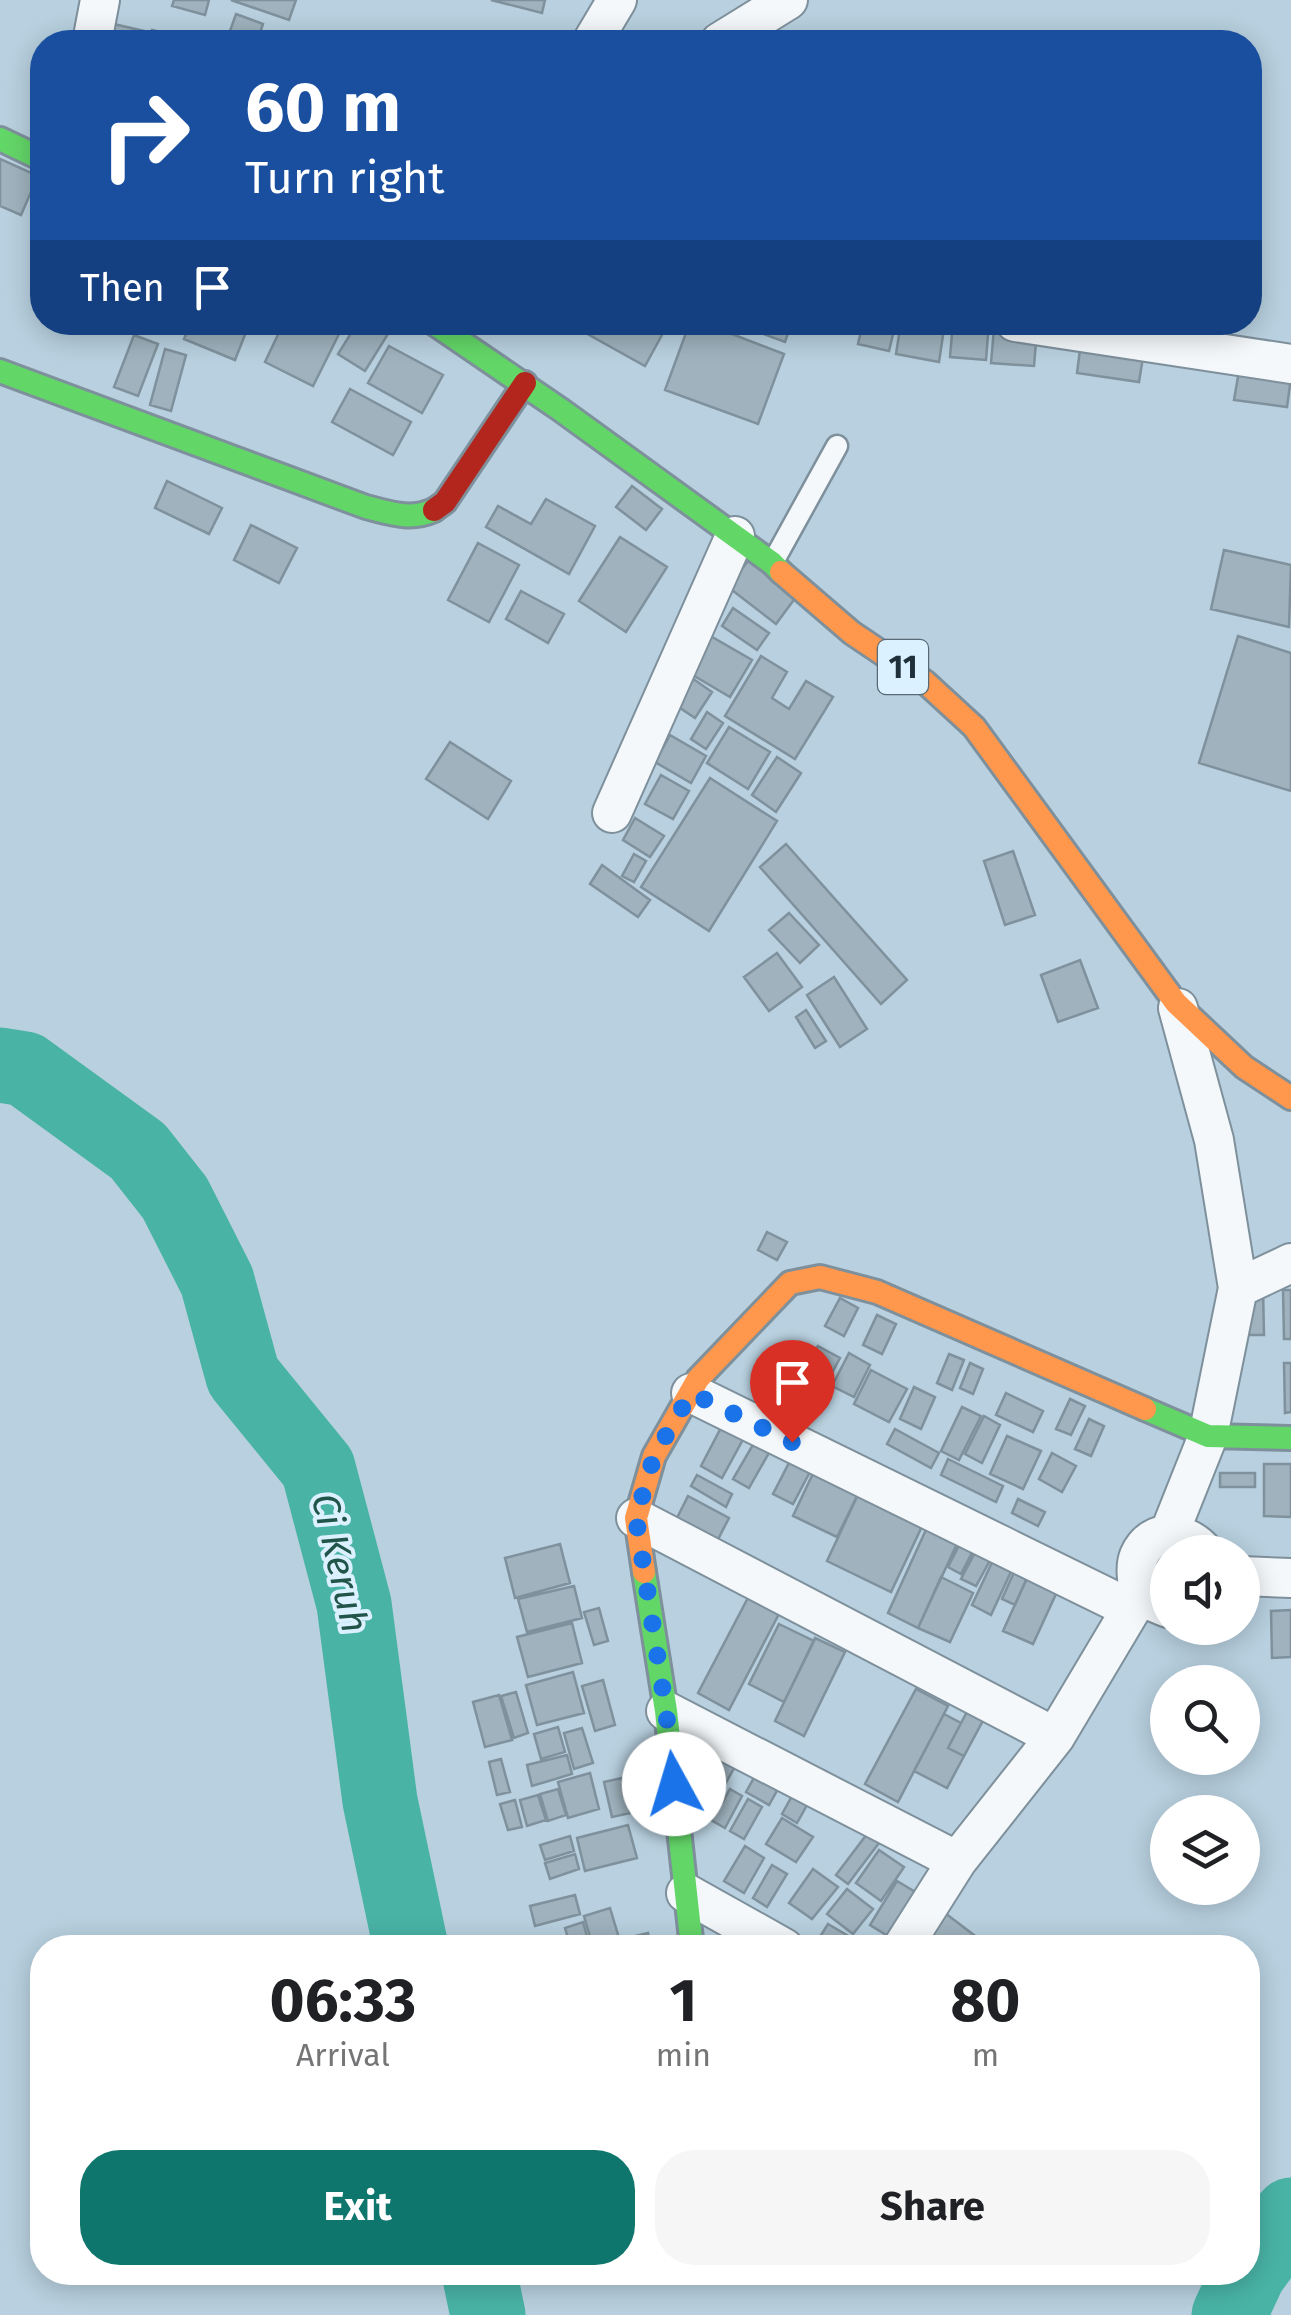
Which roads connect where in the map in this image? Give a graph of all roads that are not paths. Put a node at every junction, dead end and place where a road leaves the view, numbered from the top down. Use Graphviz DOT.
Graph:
graph roads {
  1 [pos="100,0"];
  2 [pos="617,0"];
  3 [pos="788,0"];
  4 [pos="94,30"];
  5 [pos="599,30"];
  6 [pos="739,30"];
  7 [pos="0,139"];
  8 [pos="30,153"];
  9 [pos="452,335"];
  10 [pos="1100,335"];
  11 [pos="1291,364"];
  12 [pos="0,371"];
  13 [pos="524,383"];
  14 [pos="838,446"];
  15 [pos="735,536"];
  16 [pos="772,563"];
  17 [pos="612,813"];
  18 [pos="1176,1004"];
  19 [pos="1291,1098"];
  20 [pos="1291,1263"];
  21 [pos="1238,1288"];
  22 [pos="691,1393"];
  23 [pos="1208,1436"];
  24 [pos="1291,1438"];
  25 [pos="636,1518"];
  26 [pos="1170,1534"];
  27 [pos="1182,1535"];
  28 [pos="1260,1577"];
  29 [pos="1291,1578"];
  30 [pos="1146,1604"];
  31 [pos="666,1711"];
  32 [pos="1054,1737"];
  33 [pos="956,1860"];
  34 [pos="686,1894"];
  35 [pos="691,1935"];
  36 [pos="760,1935"];
  37 [pos="910,1935"];
  1 -- 4 [label="street"];
  2 -- 5 [label="street"];
  3 -- 6 [label="street"];
  7 -- 8 [label="main road"];
  9 -- 13 [label="main road, 11"];
  10 -- 11 [label="street"];
  12 -- 13 [label="main road"];
  13 -- 15 [label="main road, 11"];
  14 -- 16 [label="lane"];
  15 -- 16 [label="main road, 11"];
  15 -- 17 [label="street"];
  16 -- 18 [label="main road, 11"];
  18 -- 19 [label="main road, 11"];
  18 -- 21 [label="street"];
  20 -- 21 [label="street"];
  21 -- 23 [label="street"];
  22 -- 23 [label="main road"];
  22 -- 25 [label="main road"];
  22 -- 30 [label="street"];
  23 -- 24 [label="main road"];
  23 -- 26 [label="street"];
  25 -- 31 [label="main road"];
  25 -- 32 [label="street"];
  26 -- 27 [label="street"];
  26 -- 30 [label="street"];
  28 -- 29 [label="street"];
  30 -- 32 [label="street"];
  31 -- 33 [label="street"];
  31 -- 34 [label="main road"];
  32 -- 33 [label="street"];
  33 -- 37 [label="street"];
  34 -- 35 [label="main road"];
  34 -- 36 [label="street"];
}
